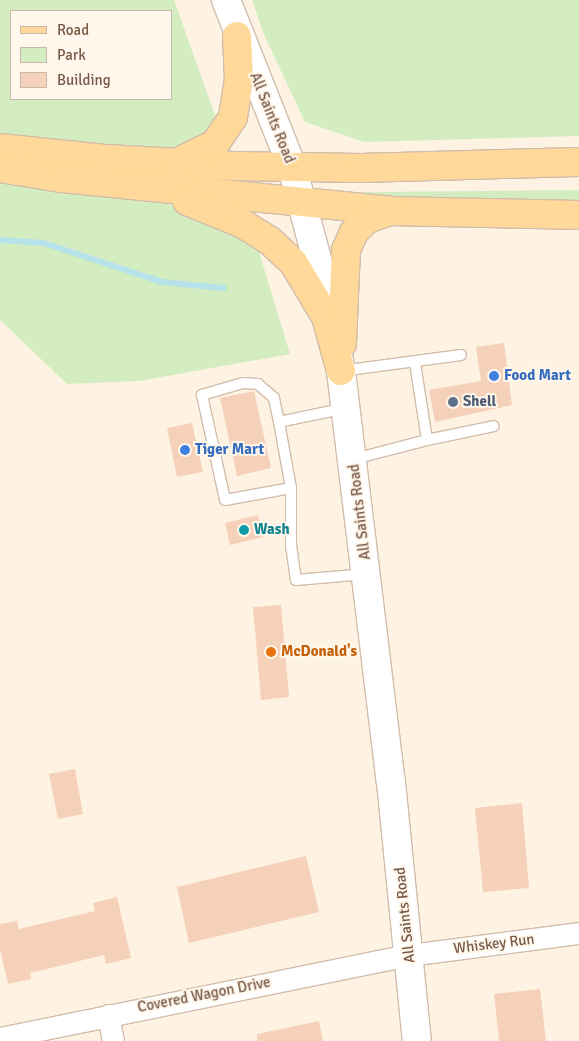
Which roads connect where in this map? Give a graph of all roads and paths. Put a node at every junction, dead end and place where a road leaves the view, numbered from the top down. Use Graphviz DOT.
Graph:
graph roads {
  1 [pos="226,0"];
  2 [pos="237,36"];
  3 [pos="0,148"];
  4 [pos="579,162"];
  5 [pos="175,164"];
  6 [pos="0,168"];
  7 [pos="292,168"];
  8 [pos="62,178"];
  9 [pos="302,203"];
  10 [pos="390,211"];
  11 [pos="579,215"];
  12 [pos="461,355"];
  13 [pos="415,363"];
  14 [pos="341,371"];
  15 [pos="347,408"];
  16 [pos="279,422"];
  17 [pos="494,426"];
  18 [pos="426,440"];
  19 [pos="354,459"];
  20 [pos="290,488"];
  21 [pos="367,574"];
  22 [pos="579,933"];
  23 [pos="409,955"];
  24 [pos="108,1015"];
  25 [pos="0,1038"];
  26 [pos="113,1041"];
  27 [pos="417,1041"];
  1 -- 2 [label="street, All Saints Road"];
  2 -- 5 [label="main road"];
  2 -- 7 [label="street, All Saints Road"];
  3 -- 5 [label="main road"];
  4 -- 7 [label="main road"];
  5 -- 7 [label="main road"];
  6 -- 8 [label="main road"];
  7 -- 9 [label="street, All Saints Road"];
  8 -- 9 [label="main road"];
  8 -- 14 [label="main road"];
  9 -- 10 [label="main road"];
  9 -- 14 [label="street, All Saints Road"];
  10 -- 11 [label="main road"];
  10 -- 14 [label="main road"];
  12 -- 13 [label="lane"];
  13 -- 14 [label="lane"];
  13 -- 18 [label="lane"];
  14 -- 15 [label="street, All Saints Road"];
  15 -- 16 [label="lane"];
  15 -- 19 [label="street, All Saints Road"];
  16 -- 20 [label="lane"];
  16 -- 20 [label="lane"];
  17 -- 18 [label="lane"];
  18 -- 19 [label="lane"];
  19 -- 21 [label="street, All Saints Road"];
  20 -- 21 [label="lane"];
  21 -- 23 [label="street, All Saints Road"];
  22 -- 23 [label="street, Whiskey Run"];
  23 -- 24 [label="street, Covered Wagon Drive"];
  23 -- 27 [label="street, All Saints Road"];
  24 -- 25 [label="street, Covered Wagon Drive"];
  24 -- 26 [label="street"];
}
